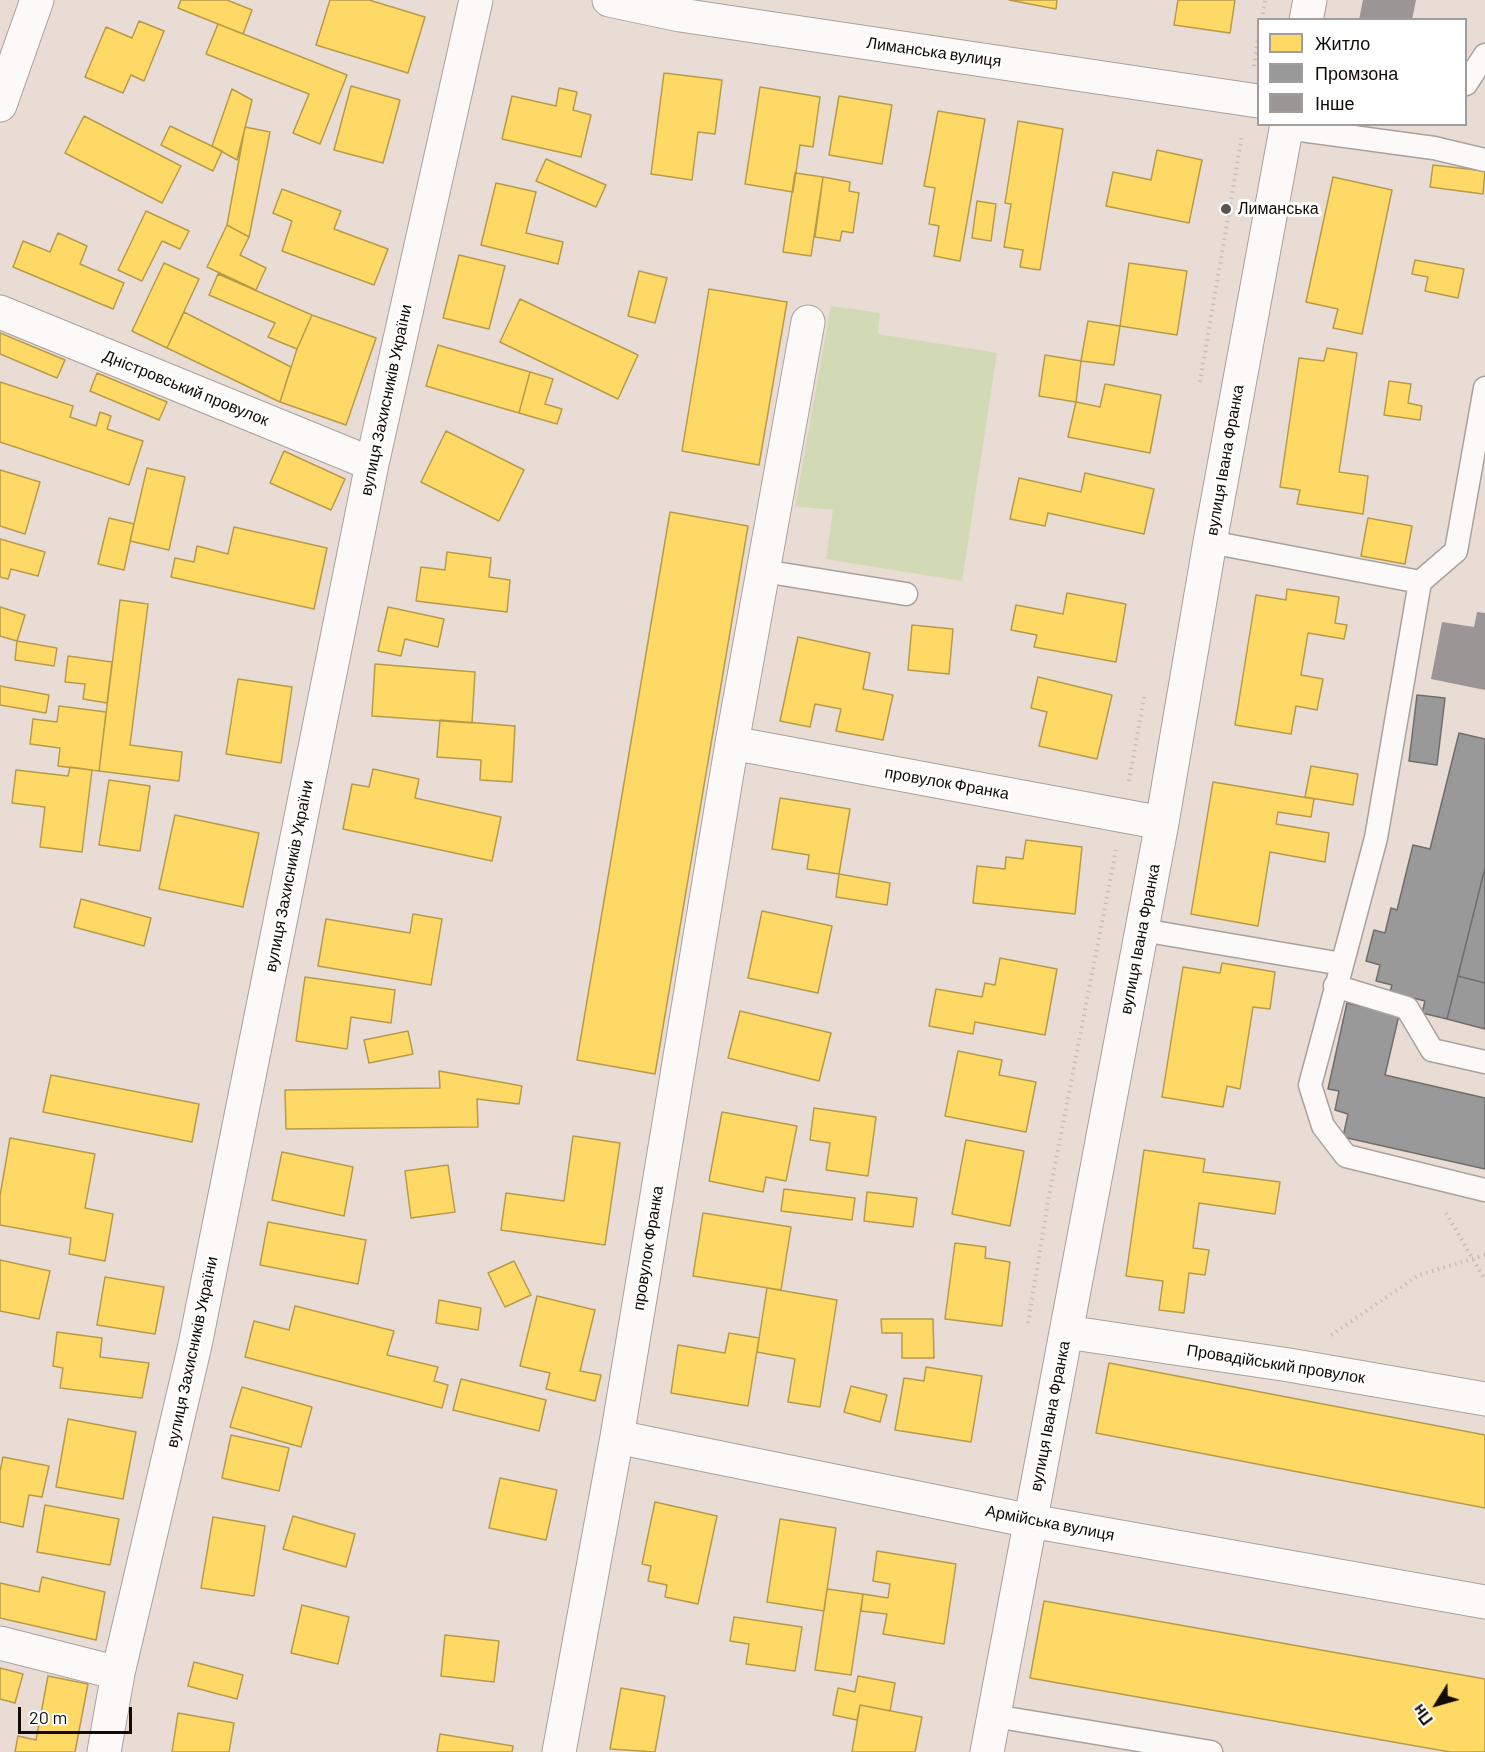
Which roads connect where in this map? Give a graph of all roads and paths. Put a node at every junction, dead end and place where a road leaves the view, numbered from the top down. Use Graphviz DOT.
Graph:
graph roads {
  1 [pos="38,0"];
  2 [pos="476,0"];
  3 [pos="609,0"];
  4 [pos="1265,0"];
  5 [pos="1310,0"];
  6 [pos="1262,18"];
  7 [pos="1306,18"];
  8 [pos="1257,51"];
  9 [pos="1485,55"];
  10 [pos="1467,82"];
  11 [pos="1253,100"];
  12 [pos="0,105"];
  13 [pos="1286,126"];
  14 [pos="1485,160"];
  15 [pos="0,312"];
  16 [pos="808,322"];
  17 [pos="1198,388"];
  18 [pos="1485,388"];
  19 [pos="372,464"];
  20 [pos="1210,542"];
  21 [pos="763,571"];
  22 [pos="1420,582"];
  23 [pos="906,594"];
  24 [pos="1145,688"];
  25 [pos="732,743"];
  26 [pos="1122,815"];
  27 [pos="1162,823"];
  28 [pos="1142,930"];
  29 [pos="1339,975"];
  30 [pos="1485,1062"];
  31 [pos="1422,1175"];
  32 [pos="1485,1190"];
  33 [pos="1485,1255"];
  34 [pos="1474,1258"];
  35 [pos="1485,1280"];
  36 [pos="1028,1325"];
  37 [pos="1066,1332"];
  38 [pos="1289,1365"];
  39 [pos="1485,1399"];
  40 [pos="617,1437"];
  41 [pos="1031,1521"];
  42 [pos="1485,1602"];
  43 [pos="0,1642"];
  44 [pos="118,1673"];
  45 [pos="994,1716"];
  46 [pos="104,1752"];
  47 [pos="559,1752"];
  48 [pos="987,1752"];
  49 [pos="1212,1752"];
  1 -- 12 [label="street"];
  2 -- 19 [label="street, вулиця Захисників України"];
  3 -- 11 [label="street, Лиманська вулиця"];
  4 -- 6 [label="path"];
  5 -- 7 [label="street"];
  8 -- 11 [label="path"];
  9 -- 10 [label="lane"];
  11 -- 17 [label="path"];
  13 -- 14 [label="lane"];
  13 -- 20 [label="street, вулиця Івана Франка"];
  15 -- 19 [label="street, Дністровський провулок"];
  16 -- 21 [label="street, провулок Франка"];
  18 -- 22 [label="lane"];
  19 -- 44 [label="street, вулиця Захисників України"];
  20 -- 22 [label="lane"];
  20 -- 27 [label="street, вулиця Івана Франка"];
  21 -- 23 [label="lane"];
  21 -- 25 [label="street, провулок Франка"];
  22 -- 29 [label="lane"];
  24 -- 26 [label="path"];
  25 -- 26 [label="street, провулок Франка"];
  25 -- 40 [label="street, провулок Франка"];
  26 -- 27 [label="street, провулок Франка"];
  26 -- 36 [label="path"];
  27 -- 28 [label="street, вулиця Івана Франка"];
  28 -- 29 [label="lane"];
  28 -- 37 [label="street, вулиця Івана Франка"];
  29 -- 30 [label="lane"];
  29 -- 31 [label="lane"];
  31 -- 32 [label="lane"];
  31 -- 34 [label="path"];
  33 -- 34 [label="path"];
  34 -- 35 [label="path"];
  34 -- 38 [label="path"];
  37 -- 38 [label="street, Провадійський провулок"];
  37 -- 41 [label="street, вулиця Івана Франка"];
  38 -- 39 [label="street, Провадійський провулок"];
  40 -- 41 [label="street, Армійська вулиця"];
  40 -- 47 [label="street, провулок Франка"];
  41 -- 42 [label="street, Армійська вулиця"];
  41 -- 45 [label="street, вулиця Івана Франка"];
  43 -- 44 [label="street"];
  44 -- 46 [label="street, вулиця Захисників України"];
  45 -- 48 [label="street, вулиця Івана Франка"];
  45 -- 49 [label="lane"];
}
